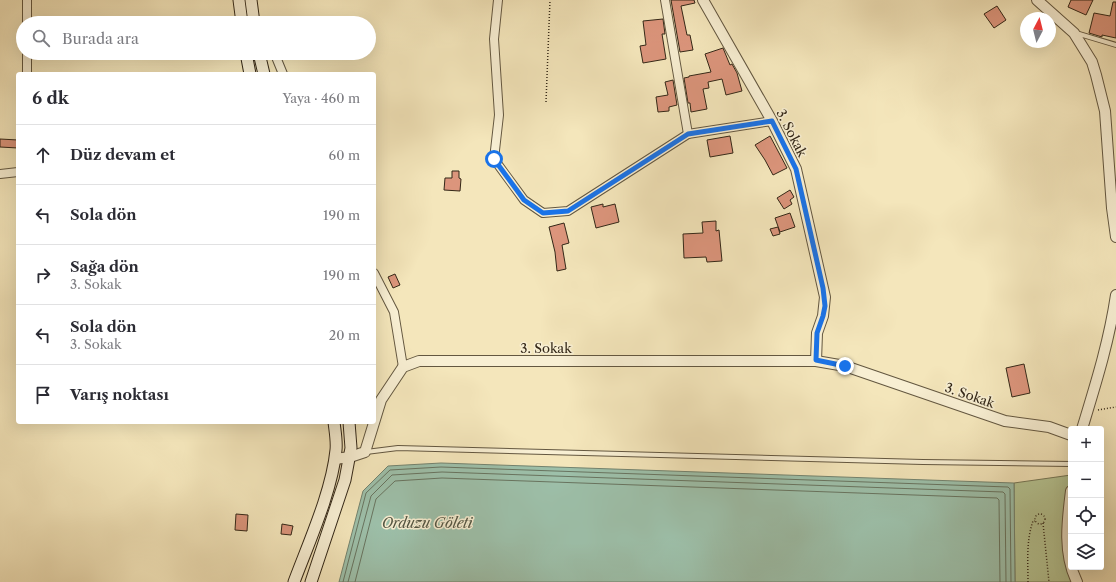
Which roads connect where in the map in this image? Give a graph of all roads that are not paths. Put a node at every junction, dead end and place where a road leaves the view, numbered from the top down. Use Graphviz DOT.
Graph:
graph roads {
  1 [pos="28,0"];
  2 [pos="239,0"];
  3 [pos="251,0"];
  4 [pos="498,0"];
  5 [pos="665,0"];
  6 [pos="703,0"];
  7 [pos="1037,0"];
  8 [pos="27,16"];
  9 [pos="241,16"];
  10 [pos="253,16"];
  11 [pos="1074,33"];
  12 [pos="1116,45"];
  13 [pos="27,60"];
  14 [pos="247,60"];
  15 [pos="261,60"];
  16 [pos="277,60"];
  17 [pos="27,72"];
  18 [pos="250,72"];
  19 [pos="264,72"];
  20 [pos="282,72"];
  21 [pos="772,121"];
  22 [pos="688,134"];
  23 [pos="16,172"];
  24 [pos="0,174"];
  25 [pos="1116,237"];
  26 [pos="376,277"];
  27 [pos="1116,295"];
  28 [pos="816,360"];
  29 [pos="403,367"];
  30 [pos="376,416"];
  31 [pos="334,424"];
  32 [pos="349,424"];
  33 [pos="374,424"];
  34 [pos="1083,426"];
  35 [pos="1068,434"];
  36 [pos="365,452"];
  37 [pos="350,457"];
  38 [pos="335,459"];
  39 [pos="1068,464"];
  40 [pos="1070,498"];
  41 [pos="294,582"];
  42 [pos="311,582"];
  43 [pos="1077,582"];
  1 -- 8 [label="street"];
  2 -- 9 [label="main road"];
  3 -- 10 [label="main road"];
  4 -- 22 [label="street"];
  5 -- 22 [label="street"];
  6 -- 21 [label="street, 3. Sokak"];
  7 -- 11 [label="street"];
  11 -- 12 [label="lane"];
  11 -- 25 [label="street"];
  13 -- 17 [label="street"];
  14 -- 18 [label="main road"];
  15 -- 19 [label="main road"];
  16 -- 20 [label="street"];
  21 -- 22 [label="street"];
  21 -- 28 [label="street, 3. Sokak"];
  23 -- 24 [label="street"];
  26 -- 29 [label="street"];
  27 -- 34 [label="street"];
  28 -- 29 [label="street, 3. Sokak"];
  28 -- 35 [label="street, 3. Sokak"];
  29 -- 30 [label="street"];
  31 -- 38 [label="main road"];
  32 -- 37 [label="main road"];
  33 -- 36 [label="street"];
  36 -- 37 [label="street"];
  36 -- 39 [label="lane"];
  37 -- 38 [label="street"];
  37 -- 42 [label="main road"];
  38 -- 41 [label="main road"];
  40 -- 43 [label="street"];
}
